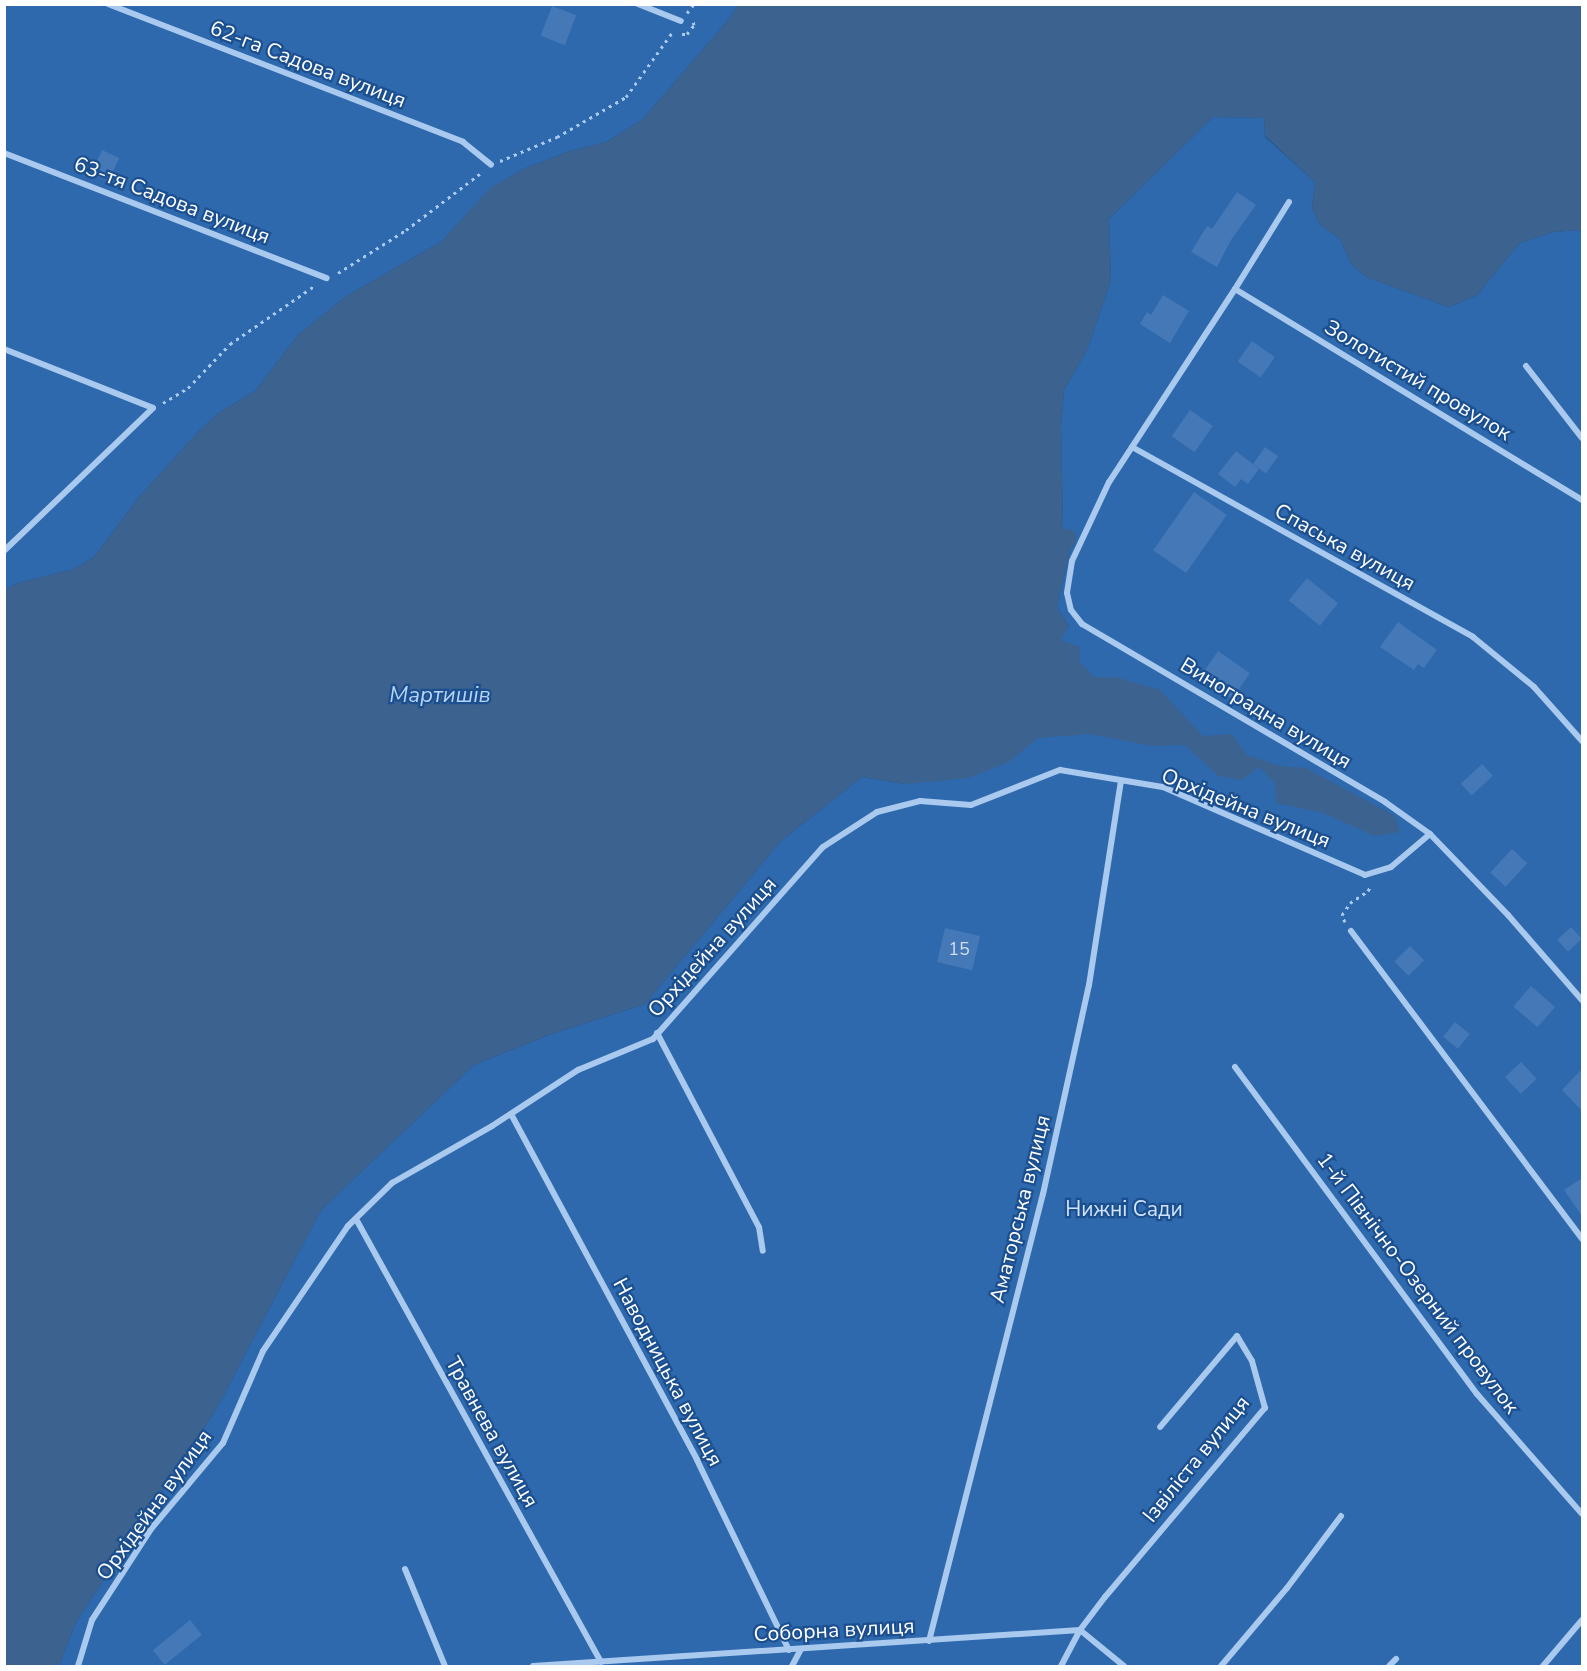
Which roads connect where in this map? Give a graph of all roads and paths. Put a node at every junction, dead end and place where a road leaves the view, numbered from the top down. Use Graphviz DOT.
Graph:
graph roads {
  1 [pos="108,4"];
  2 [pos="638,4"];
  3 [pos="694,4"];
  4 [pos="681,21"];
  5 [pos="4,153"];
  6 [pos="491,165"];
  7 [pos="1289,202"];
  8 [pos="327,278"];
  9 [pos="1235,289"];
  10 [pos="4,349"];
  11 [pos="1526,366"];
  12 [pos="153,408"];
  13 [pos="1582,438"];
  14 [pos="1132,447"];
  15 [pos="1582,500"];
  16 [pos="4,540"];
  17 [pos="15,544"];
  18 [pos="4,551"];
  19 [pos="1582,741"];
  20 [pos="1121,780"];
  21 [pos="1430,834"];
  22 [pos="1371,874"];
  23 [pos="1351,931"];
  24 [pos="1582,1000"];
  25 [pos="657,1033"];
  26 [pos="1235,1067"];
  27 [pos="511,1114"];
  28 [pos="356,1219"];
  29 [pos="1582,1239"];
  30 [pos="763,1251"];
  31 [pos="1160,1427"];
  32 [pos="1582,1514"];
  33 [pos="1341,1516"];
  34 [pos="405,1569"];
  35 [pos="1582,1620"];
  36 [pos="1080,1630"];
  37 [pos="929,1641"];
  38 [pos="801,1649"];
  39 [pos="789,1650"];
  40 [pos="1396,1659"];
  41 [pos="602,1662"];
  42 [pos="78,1666"];
  43 [pos="445,1666"];
  44 [pos="533,1666"];
  45 [pos="792,1666"];
  46 [pos="1062,1666"];
  47 [pos="1124,1666"];
  48 [pos="1221,1666"];
  49 [pos="1389,1666"];
  50 [pos="1543,1666"];
  1 -- 6 [label="street, 62-га Садова вулиця"];
  2 -- 4 [label="street"];
  3 -- 4 [label="path"];
  4 -- 6 [label="path"];
  5 -- 8 [label="street, 63-тя Садова вулиця"];
  6 -- 8 [label="path"];
  7 -- 9 [label="street"];
  8 -- 12 [label="path"];
  9 -- 14 [label="street"];
  9 -- 15 [label="street, Золотистий провулок"];
  10 -- 12 [label="street"];
  11 -- 13 [label="street"];
  12 -- 17 [label="street"];
  14 -- 19 [label="street, Спаська вулиця"];
  14 -- 21 [label="street, Виноградна вулиця"];
  16 -- 17 [label="street"];
  17 -- 18 [label="street"];
  20 -- 22 [label="street, Орхідейна вулиця"];
  20 -- 25 [label="street, Орхідейна вулиця"];
  20 -- 37 [label="street, Аматорська вулиця"];
  21 -- 22 [label="street"];
  21 -- 24 [label="street, Виноградна вулиця"];
  22 -- 23 [label="path"];
  23 -- 29 [label="street"];
  25 -- 27 [label="street, Орхідейна вулиця"];
  25 -- 30 [label="street"];
  26 -- 32 [label="street, 1-й Північно-Озерний провулок"];
  27 -- 28 [label="street, Орхідейна вулиця"];
  27 -- 39 [label="street, Наводницька вулиця"];
  28 -- 41 [label="street, Травнева вулиця"];
  28 -- 42 [label="street, Орхідейна вулиця"];
  31 -- 36 [label="street, Ізвіліста вулиця"];
  33 -- 48 [label="street"];
  34 -- 43 [label="street"];
  35 -- 50 [label="street"];
  36 -- 37 [label="street, Соборна вулиця"];
  36 -- 46 [label="street"];
  36 -- 47 [label="street"];
  37 -- 38 [label="street, Соборна вулиця"];
  38 -- 39 [label="street, Соборна вулиця"];
  38 -- 45 [label="street"];
  39 -- 41 [label="street, Соборна вулиця"];
  40 -- 49 [label="street"];
  41 -- 44 [label="street, Соборна вулиця"];
}
